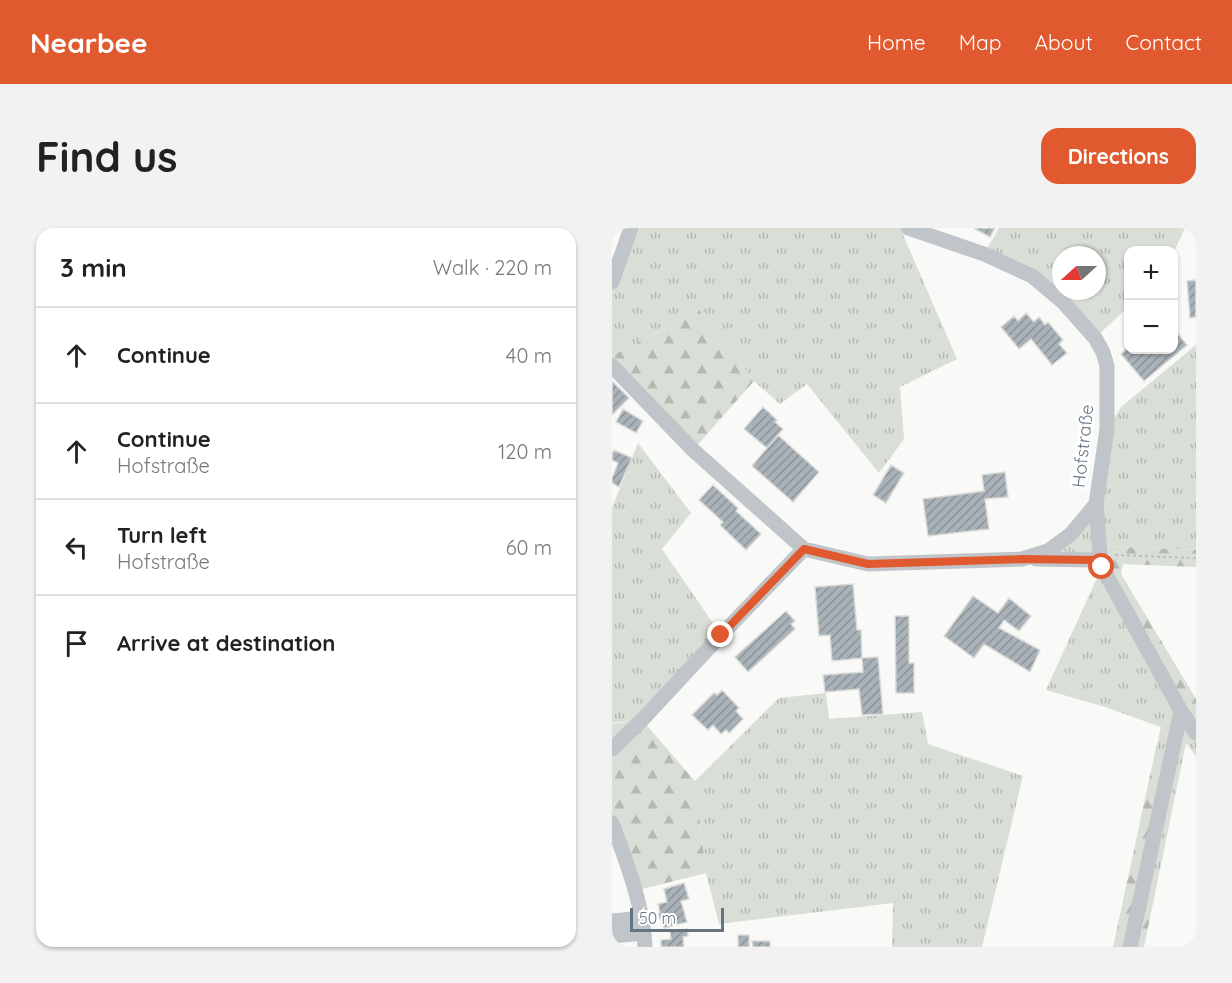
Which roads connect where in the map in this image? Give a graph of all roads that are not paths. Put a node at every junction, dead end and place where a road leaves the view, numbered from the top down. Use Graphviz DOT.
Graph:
graph roads {
  1 [pos="632,228"];
  2 [pos="908,228"];
  3 [pos="612,282"];
  4 [pos="612,366"];
  5 [pos="1096,504"];
  6 [pos="804,549"];
  7 [pos="1022,559"];
  8 [pos="1101,560"];
  9 [pos="1181,711"];
  10 [pos="1196,733"];
  11 [pos="612,749"];
  12 [pos="612,823"];
  13 [pos="612,921"];
  14 [pos="643,933"];
  15 [pos="612,936"];
  16 [pos="1130,947"];
  1 -- 3 [label="street"];
  2 -- 5 [label="street, Hofstraße"];
  4 -- 6 [label="street, Hofstraße"];
  5 -- 7 [label="street, Hofstraße"];
  5 -- 8 [label="street"];
  6 -- 7 [label="street, Hofstraße"];
  6 -- 11 [label="street"];
  7 -- 8 [label="street"];
  8 -- 9 [label="street"];
  9 -- 10 [label="street"];
  9 -- 16 [label="street"];
  12 -- 14 [label="street"];
  13 -- 14 [label="street"];
  14 -- 15 [label="street"];
}
